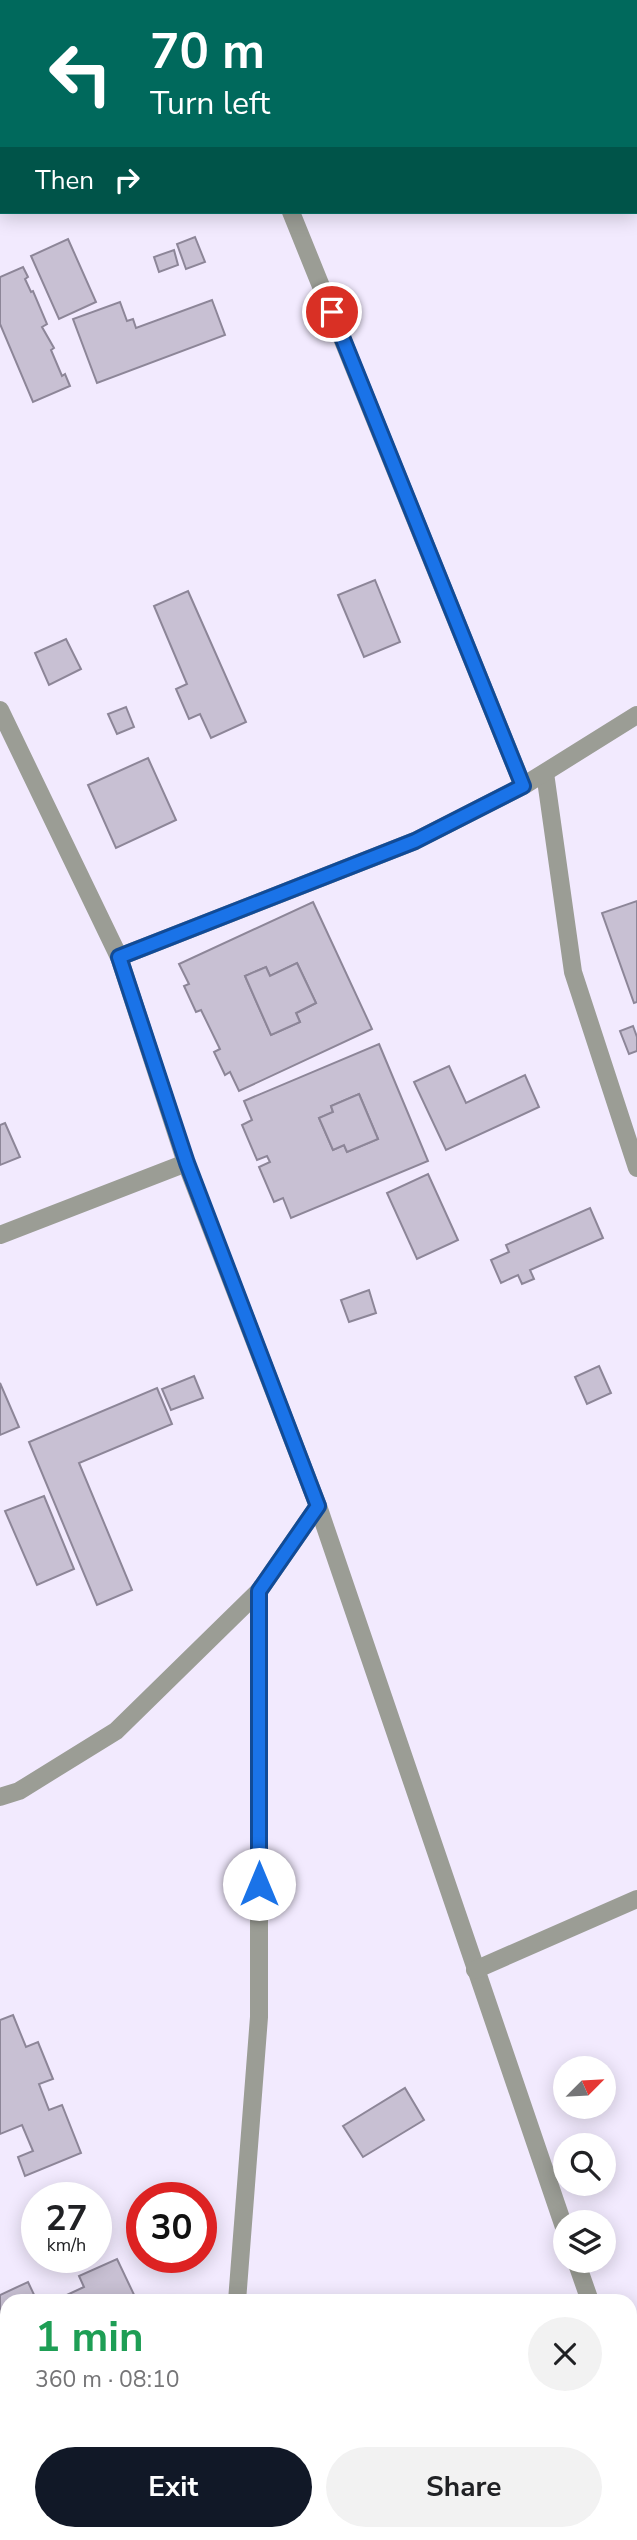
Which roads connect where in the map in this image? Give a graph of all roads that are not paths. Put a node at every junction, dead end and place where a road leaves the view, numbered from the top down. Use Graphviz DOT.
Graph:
graph roads {
  1 [pos="292,214"];
  2 [pos="0,710"];
  3 [pos="637,715"];
  4 [pos="545,773"];
  5 [pos="523,786"];
  6 [pos="119,957"];
  7 [pos="187,1163"];
  8 [pos="637,1168"];
  9 [pos="0,1236"];
  10 [pos="318,1506"];
  11 [pos="259,1591"];
  12 [pos="0,1797"];
  13 [pos="637,1899"];
  14 [pos="475,1970"];
  15 [pos="558,2210"];
  16 [pos="580,2273"];
  17 [pos="238,2294"];
  18 [pos="588,2294"];
  1 -- 5 [label="street"];
  2 -- 6 [label="street"];
  3 -- 4 [label="street"];
  4 -- 5 [label="street"];
  4 -- 8 [label="street"];
  5 -- 6 [label="street"];
  6 -- 7 [label="street"];
  7 -- 9 [label="street"];
  7 -- 10 [label="street"];
  10 -- 11 [label="street"];
  10 -- 14 [label="street"];
  11 -- 12 [label="street"];
  11 -- 17 [label="street"];
  13 -- 14 [label="street"];
  14 -- 15 [label="street"];
  16 -- 18 [label="street"];
}
